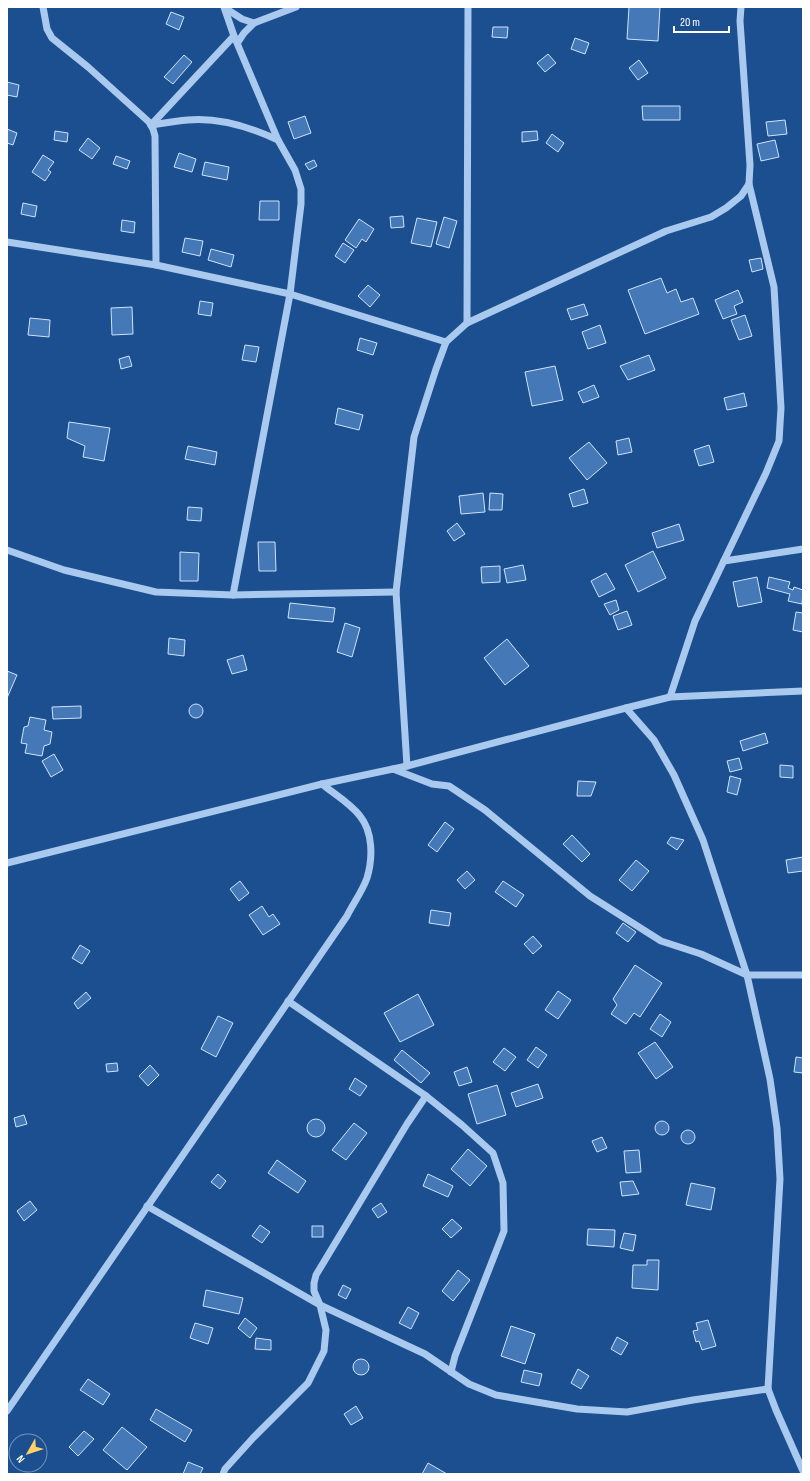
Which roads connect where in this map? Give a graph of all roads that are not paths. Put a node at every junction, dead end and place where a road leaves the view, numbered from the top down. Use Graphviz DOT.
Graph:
graph roads {
  1 [pos="43,7"];
  2 [pos="296,7"];
  3 [pos="468,7"];
  4 [pos="740,7"];
  5 [pos="225,8"];
  6 [pos="254,23"];
  7 [pos="236,39"];
  8 [pos="151,125"];
  9 [pos="278,140"];
  10 [pos="749,184"];
  11 [pos="7,242"];
  12 [pos="156,265"];
  13 [pos="290,294"];
  14 [pos="467,323"];
  15 [pos="446,342"];
  16 [pos="803,549"];
  17 [pos="7,550"];
  18 [pos="724,561"];
  19 [pos="396,592"];
  20 [pos="233,595"];
  21 [pos="803,691"];
  22 [pos="670,697"];
  23 [pos="626,708"];
  24 [pos="406,766"];
  25 [pos="393,769"];
  26 [pos="322,784"];
  27 [pos="7,863"];
  28 [pos="747,975"];
  29 [pos="803,975"];
  30 [pos="288,1001"];
  31 [pos="426,1096"];
  32 [pos="147,1206"];
  33 [pos="320,1305"];
  34 [pos="451,1372"];
  35 [pos="768,1389"];
  36 [pos="7,1411"];
  37 [pos="803,1471"];
  38 [pos="223,1474"];
  1 -- 8 [label="street"];
  2 -- 6 [label="street"];
  3 -- 14 [label="street"];
  4 -- 10 [label="street"];
  5 -- 6 [label="street"];
  5 -- 7 [label="street"];
  6 -- 7 [label="street"];
  7 -- 8 [label="street"];
  7 -- 9 [label="street"];
  8 -- 9 [label="street"];
  8 -- 12 [label="street"];
  9 -- 13 [label="street"];
  10 -- 14 [label="street"];
  10 -- 18 [label="street"];
  11 -- 12 [label="street"];
  12 -- 13 [label="street"];
  13 -- 15 [label="street"];
  13 -- 20 [label="street"];
  14 -- 15 [label="street"];
  15 -- 19 [label="street"];
  16 -- 18 [label="street"];
  17 -- 20 [label="street"];
  18 -- 22 [label="street"];
  19 -- 20 [label="street"];
  19 -- 24 [label="street"];
  21 -- 22 [label="street"];
  22 -- 23 [label="street"];
  23 -- 24 [label="street"];
  23 -- 28 [label="street"];
  24 -- 25 [label="street"];
  25 -- 26 [label="street"];
  25 -- 28 [label="street"];
  26 -- 27 [label="street"];
  26 -- 30 [label="street"];
  28 -- 29 [label="street"];
  28 -- 35 [label="street"];
  30 -- 31 [label="street"];
  30 -- 32 [label="street"];
  31 -- 33 [label="street"];
  31 -- 34 [label="street"];
  32 -- 33 [label="street"];
  32 -- 36 [label="street"];
  33 -- 34 [label="street"];
  33 -- 38 [label="street"];
  34 -- 35 [label="street"];
  35 -- 37 [label="street"];
}
